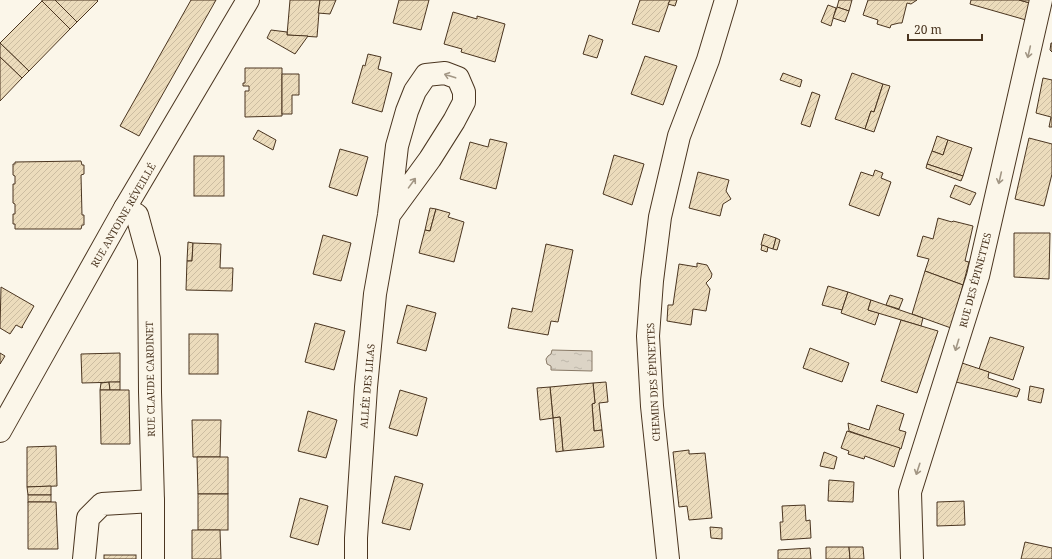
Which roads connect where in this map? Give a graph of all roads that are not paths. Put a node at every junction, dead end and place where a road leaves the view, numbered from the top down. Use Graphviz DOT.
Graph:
graph roads {
  1 [pos="248,0"];
  2 [pos="726,0"];
  3 [pos="1041,0"];
  4 [pos="125,208"];
  5 [pos="389,215"];
  6 [pos="0,431"];
  7 [pos="153,501"];
  8 [pos="84,559"];
  9 [pos="153,559"];
  10 [pos="356,559"];
  11 [pos="668,559"];
  12 [pos="912,559"];
  1 -- 4 [label="street, RUE ANTOINE RÉVEILLÉ"];
  2 -- 11 [label="street, CHEMIN DES ÉPINETTES"];
  3 -- 12 [label="street, RUE DES ÉPINETTES, one-way"];
  4 -- 6 [label="street, RUE ANTOINE RÉVEILLÉ"];
  4 -- 7 [label="street, RUE CLAUDE CARDINET"];
  5 -- 5 [label="street, ALLÉE DES LILAS, one-way"];
  5 -- 10 [label="street, ALLÉE DES LILAS"];
  7 -- 8 [label="street"];
  7 -- 9 [label="street, RUE CLAUDE CARDINET"];
}
